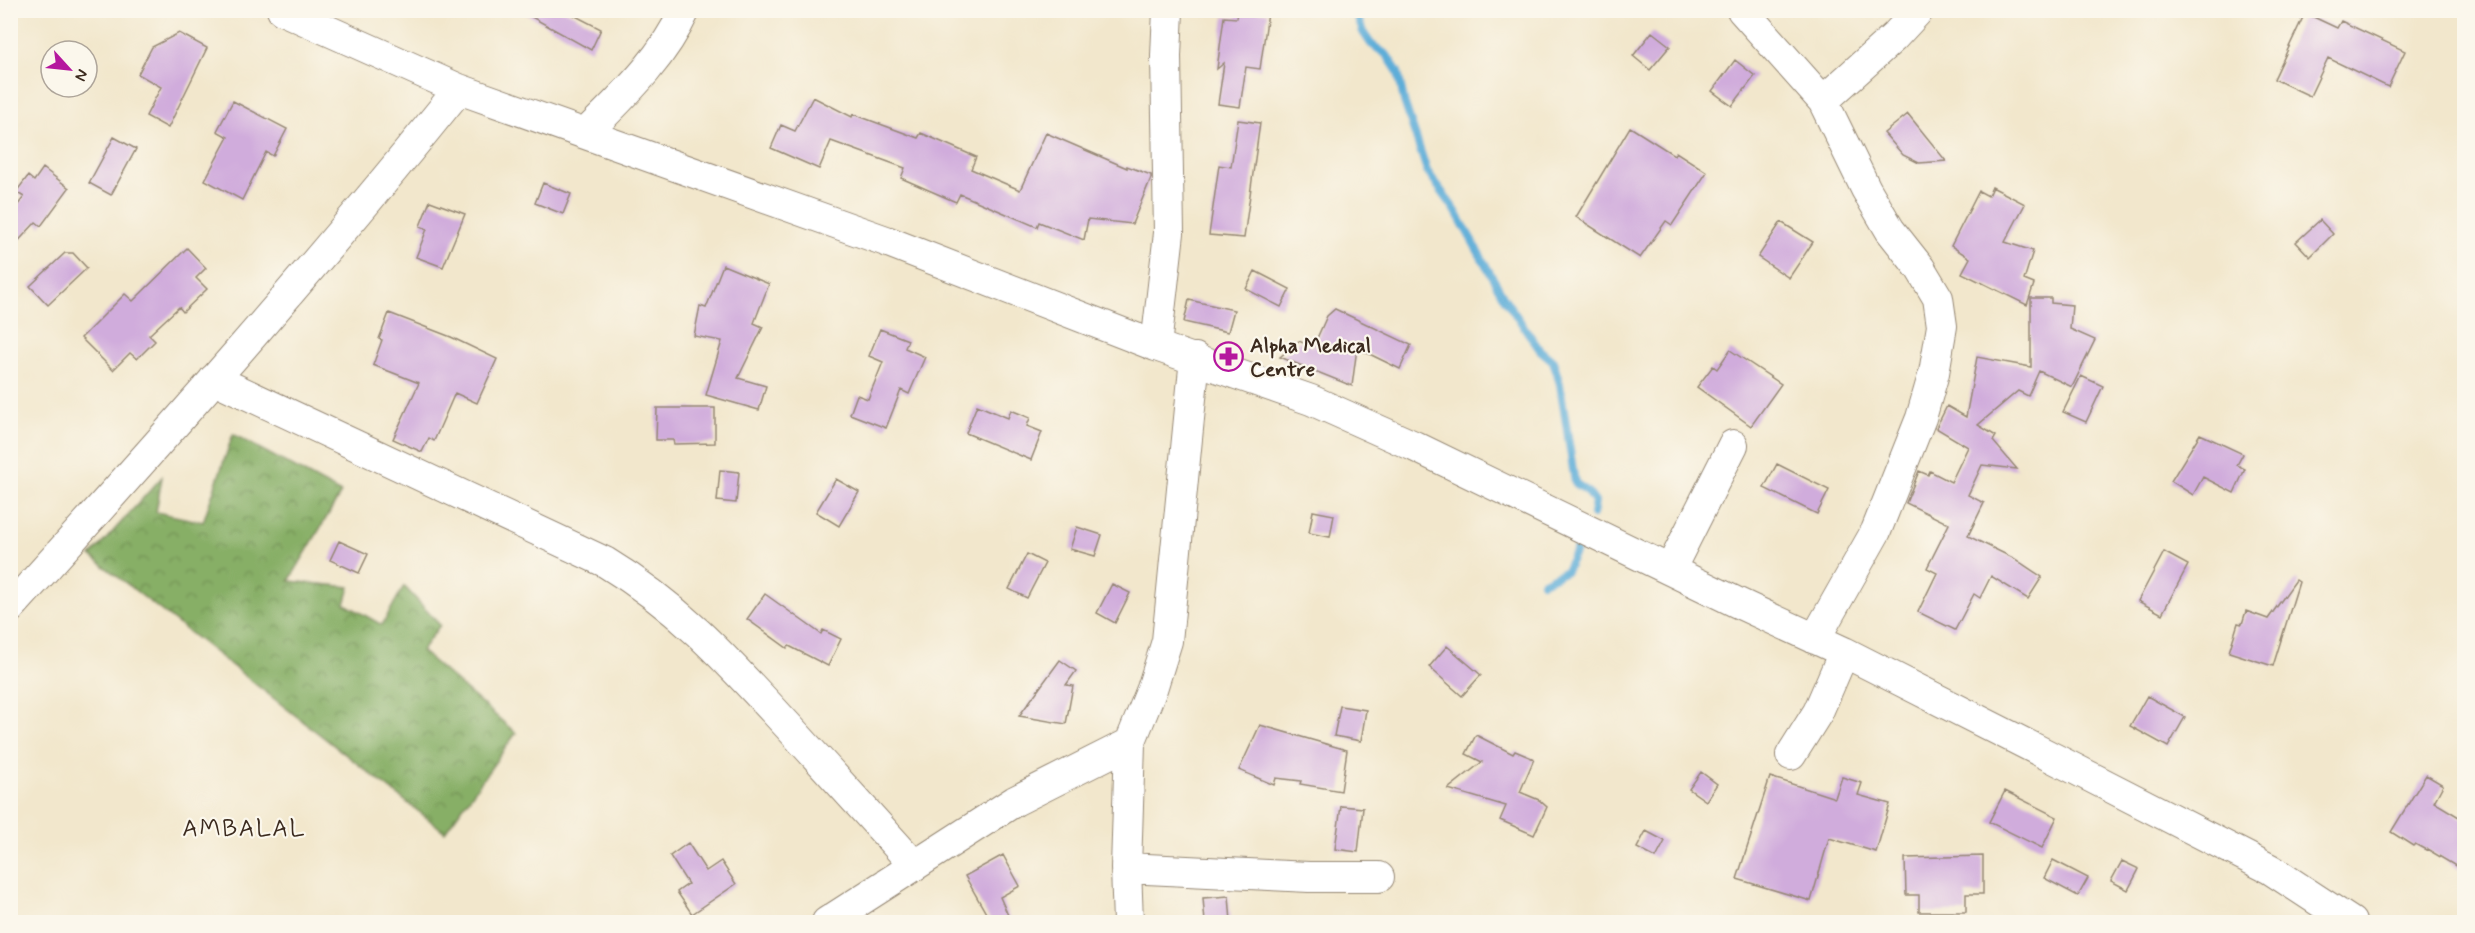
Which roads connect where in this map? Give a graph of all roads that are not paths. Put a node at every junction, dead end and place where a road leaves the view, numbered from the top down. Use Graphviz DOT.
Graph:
graph roads {
  1 [pos="282,10"];
  2 [pos="685,10"];
  3 [pos="1168,10"];
  4 [pos="1742,10"];
  5 [pos="1919,10"];
  6 [pos="459,89"];
  7 [pos="1823,100"];
  8 [pos="586,133"];
  9 [pos="1156,346"];
  10 [pos="1195,358"];
  11 [pos="214,379"];
  12 [pos="1733,445"];
  13 [pos="1671,568"];
  14 [pos="10,608"];
  15 [pos="1815,639"];
  16 [pos="1844,652"];
  17 [pos="1130,743"];
  18 [pos="1791,755"];
  19 [pos="914,864"];
  20 [pos="1126,868"];
  21 [pos="1379,877"];
  22 [pos="827,922"];
  23 [pos="1128,922"];
  24 [pos="2351,922"];
  1 -- 6 [label="street"];
  2 -- 8 [label="street"];
  3 -- 9 [label="street"];
  4 -- 7 [label="street"];
  5 -- 7 [label="street"];
  6 -- 8 [label="street"];
  6 -- 11 [label="street"];
  7 -- 15 [label="street"];
  8 -- 9 [label="street"];
  9 -- 10 [label="street"];
  10 -- 13 [label="street"];
  10 -- 17 [label="street"];
  11 -- 14 [label="street"];
  11 -- 19 [label="street"];
  12 -- 13 [label="street"];
  13 -- 15 [label="street"];
  15 -- 16 [label="street"];
  16 -- 18 [label="street"];
  16 -- 24 [label="street"];
  17 -- 19 [label="street"];
  17 -- 20 [label="street"];
  19 -- 22 [label="street"];
  20 -- 21 [label="street"];
  20 -- 23 [label="street"];
}
